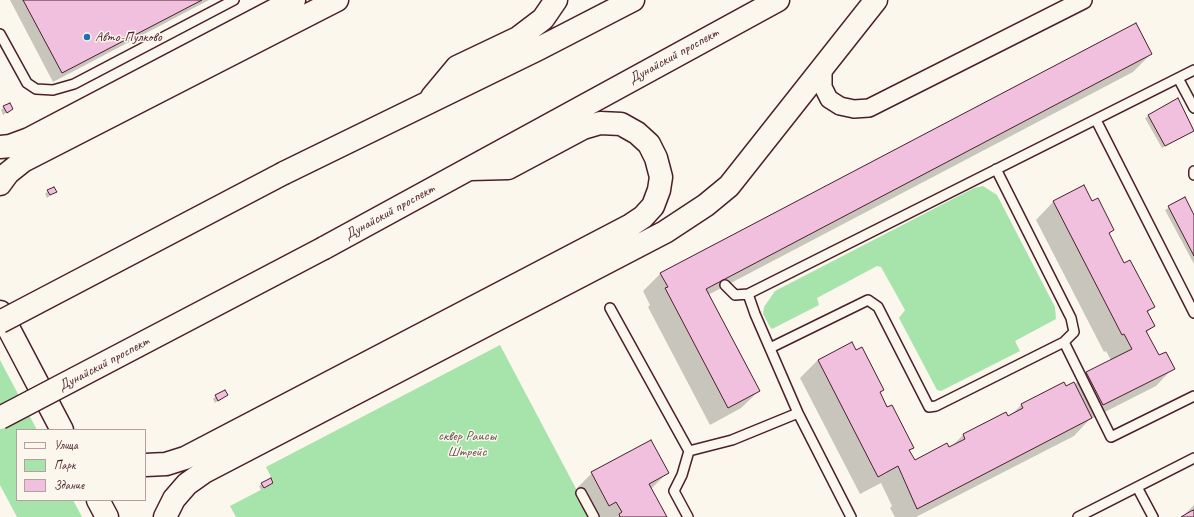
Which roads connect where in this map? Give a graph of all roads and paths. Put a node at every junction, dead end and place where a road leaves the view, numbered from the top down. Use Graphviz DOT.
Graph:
graph roads {
  1 [pos="234,0"];
  2 [pos="294,0"];
  3 [pos="337,0"];
  4 [pos="556,0"];
  5 [pos="634,0"];
  6 [pos="778,0"];
  7 [pos="876,0"];
  8 [pos="1083,0"];
  9 [pos="0,34"];
  10 [pos="823,66"];
  11 [pos="1194,70"];
  12 [pos="1178,78"];
  13 [pos="427,103"];
  14 [pos="1194,108"];
  15 [pos="1096,120"];
  16 [pos="0,147"];
  17 [pos="470,169"];
  18 [pos="996,170"];
  19 [pos="0,184"];
  20 [pos="725,286"];
  21 [pos="748,294"];
  22 [pos="1190,294"];
  23 [pos="610,308"];
  24 [pos="0,312"];
  25 [pos="1194,313"];
  26 [pos="0,322"];
  27 [pos="1064,342"];
  28 [pos="770,348"];
  29 [pos="1194,396"];
  30 [pos="798,413"];
  31 [pos="0,418"];
  32 [pos="61,429"];
  33 [pos="689,451"];
  34 [pos="1194,458"];
  35 [pos="146,465"];
  36 [pos="1137,487"];
  37 [pos="581,493"];
  38 [pos="99,501"];
  39 [pos="107,517"];
  40 [pos="165,517"];
  41 [pos="594,517"];
  42 [pos="688,517"];
  43 [pos="851,517"];
  44 [pos="1078,517"];
  45 [pos="1153,517"];
  1 -- 9 [label="lane"];
  2 -- 16 [label="main road"];
  3 -- 19 [label="main road"];
  4 -- 13 [label="main road"];
  5 -- 13 [label="main road"];
  6 -- 17 [label="main road, Дунайский проспект"];
  7 -- 10 [label="main road"];
  8 -- 10 [label="street"];
  10 -- 40 [label="main road"];
  11 -- 12 [label="lane"];
  12 -- 14 [label="lane"];
  12 -- 15 [label="lane"];
  13 -- 26 [label="main road, bridge"];
  15 -- 18 [label="lane"];
  15 -- 22 [label="lane"];
  17 -- 31 [label="main road, Дунайский проспект, bridge"];
  17 -- 35 [label="main road"];
  18 -- 21 [label="lane"];
  18 -- 27 [label="lane"];
  20 -- 21 [label="lane"];
  21 -- 28 [label="lane"];
  22 -- 25 [label="lane"];
  23 -- 33 [label="lane"];
  24 -- 32 [label="main road"];
  27 -- 28 [label="lane"];
  27 -- 29 [label="lane"];
  28 -- 30 [label="lane"];
  30 -- 33 [label="lane"];
  30 -- 43 [label="lane"];
  33 -- 42 [label="lane"];
  34 -- 36 [label="lane"];
  36 -- 44 [label="lane"];
  36 -- 45 [label="lane"];
  37 -- 41 [label="lane"];
  38 -- 39 [label="main road"];
}
